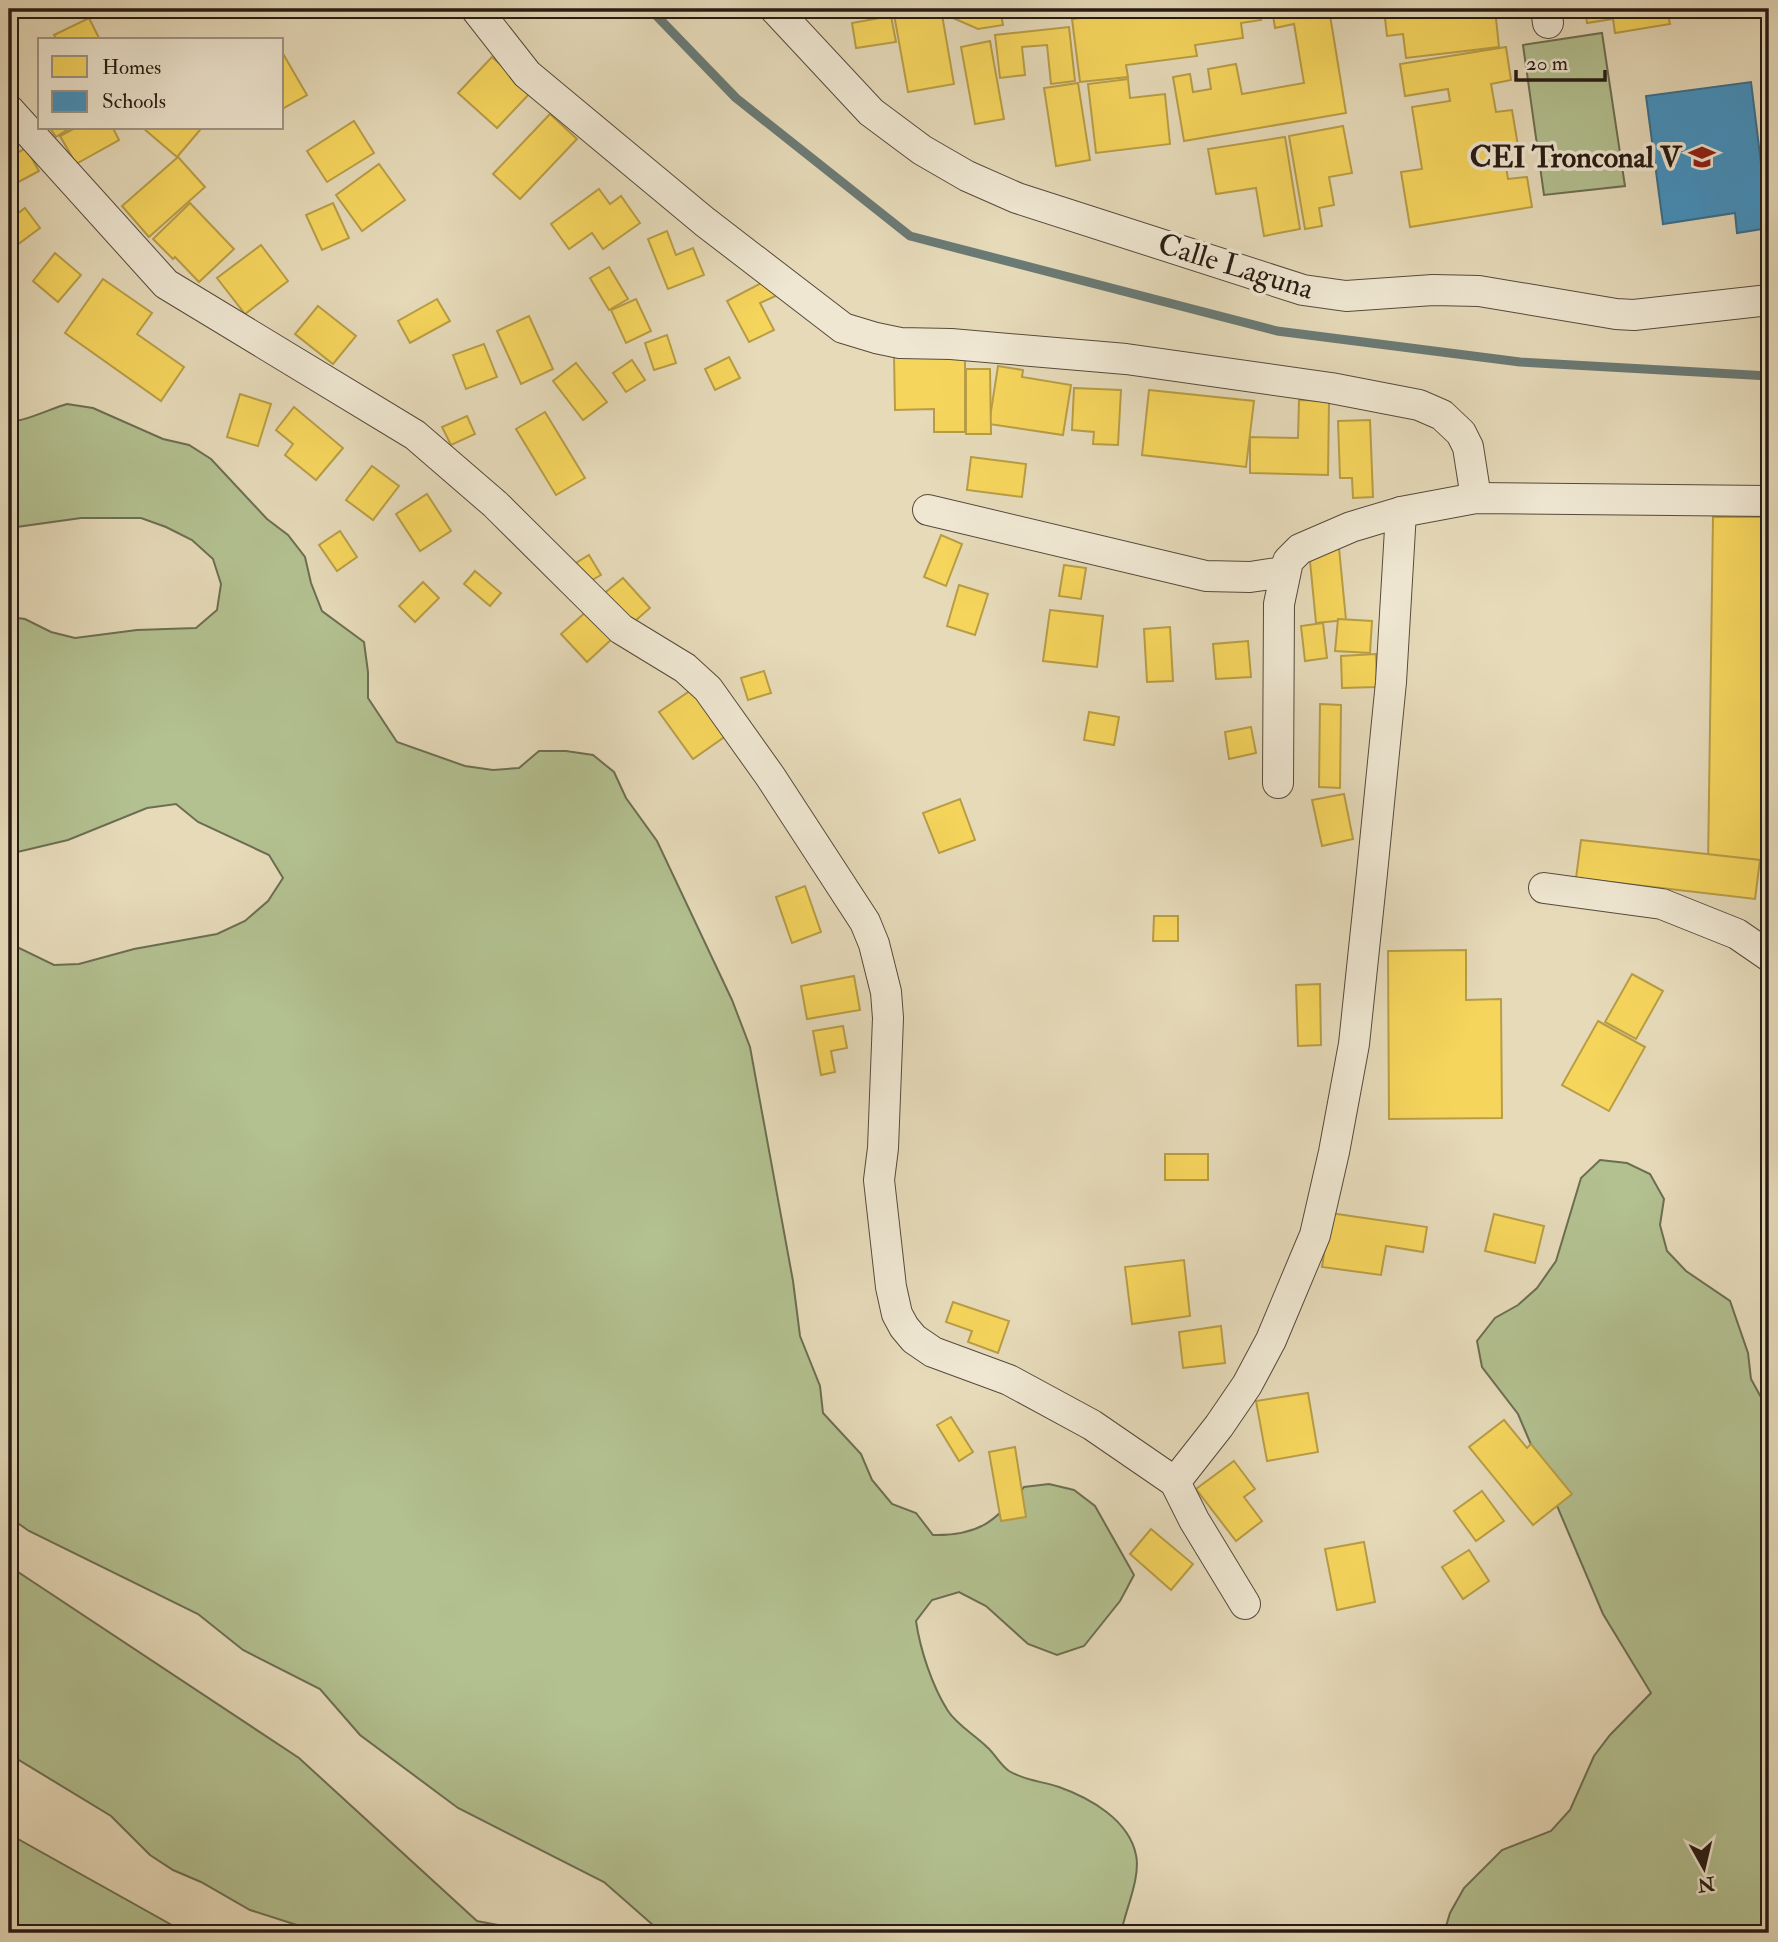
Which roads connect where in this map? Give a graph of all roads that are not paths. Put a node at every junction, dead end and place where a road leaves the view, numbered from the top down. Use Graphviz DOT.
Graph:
graph roads {
  1 [pos="476,9"];
  2 [pos="775,9"];
  3 [pos="9,110"];
  4 [pos="1769,300"];
  5 [pos="1476,498"];
  6 [pos="1769,501"];
  7 [pos="928,510"];
  8 [pos="1401,512"];
  9 [pos="1284,572"];
  10 [pos="1278,783"];
  11 [pos="1544,888"];
  12 [pos="1769,956"];
  13 [pos="1175,1482"];
  14 [pos="1245,1604"];
  1 -- 5 [label="street"];
  2 -- 4 [label="street, Calle Laguna"];
  3 -- 13 [label="street"];
  5 -- 6 [label="street"];
  5 -- 8 [label="street"];
  7 -- 9 [label="street"];
  8 -- 9 [label="street"];
  8 -- 13 [label="street"];
  9 -- 10 [label="street"];
  11 -- 12 [label="street"];
  13 -- 14 [label="street"];
}
